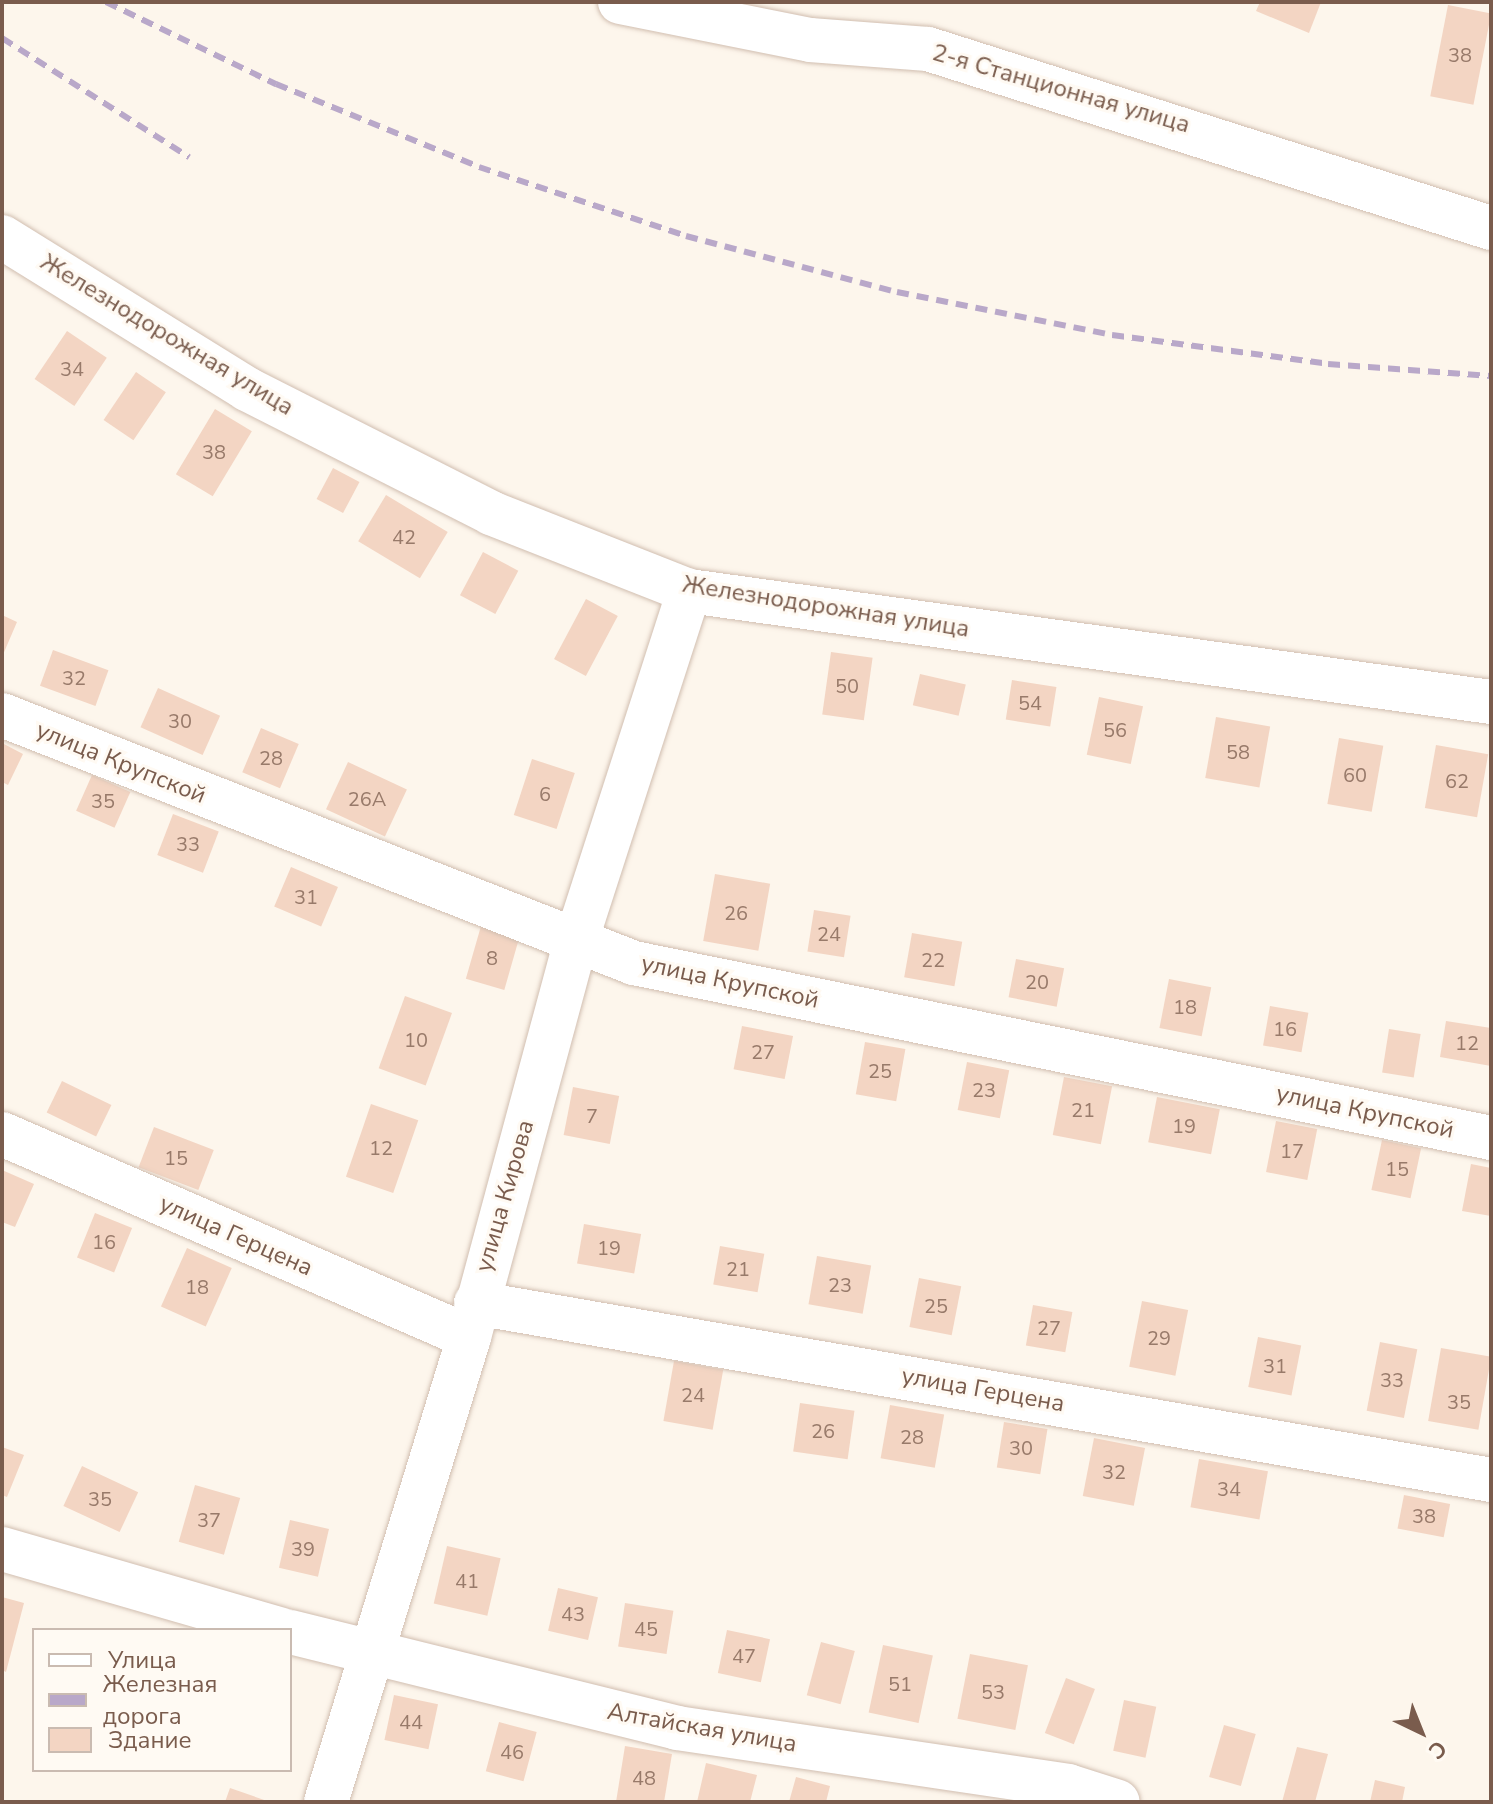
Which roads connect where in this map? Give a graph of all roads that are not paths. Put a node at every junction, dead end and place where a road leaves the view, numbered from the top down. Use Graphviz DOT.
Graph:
graph roads {
  1 [pos="620,2"];
  2 [pos="1491,228"];
  3 [pos="2,237"];
  4 [pos="689,591"];
  5 [pos="1491,702"];
  6 [pos="2,715"];
  7 [pos="577,938"];
  8 [pos="2,1134"];
  9 [pos="1491,1138"];
  10 [pos="472,1320"];
  11 [pos="1491,1480"];
  12 [pos="2,1549"];
  13 [pos="275,1628"];
  14 [pos="292,1633"];
  15 [pos="375,1655"];
  16 [pos="326,1802"];
  17 [pos="1118,1802"];
  1 -- 2 [label="street, 2-я Станционная улица"];
  3 -- 4 [label="street, Железнодорожная улица"];
  4 -- 5 [label="street, Железнодорожная улица"];
  4 -- 7 [label="street, улица Кирова"];
  6 -- 7 [label="street, улица Крупской"];
  7 -- 9 [label="street, улица Крупской"];
  7 -- 10 [label="street, улица Кирова"];
  8 -- 10 [label="street, улица Герцена"];
  10 -- 11 [label="street, улица Герцена"];
  10 -- 15 [label="street, улица Кирова"];
  12 -- 13 [label="street"];
  14 -- 15 [label="street, Алтайская улица"];
  15 -- 16 [label="street, улица Кирова"];
  15 -- 17 [label="street, Алтайская улица"];
}
